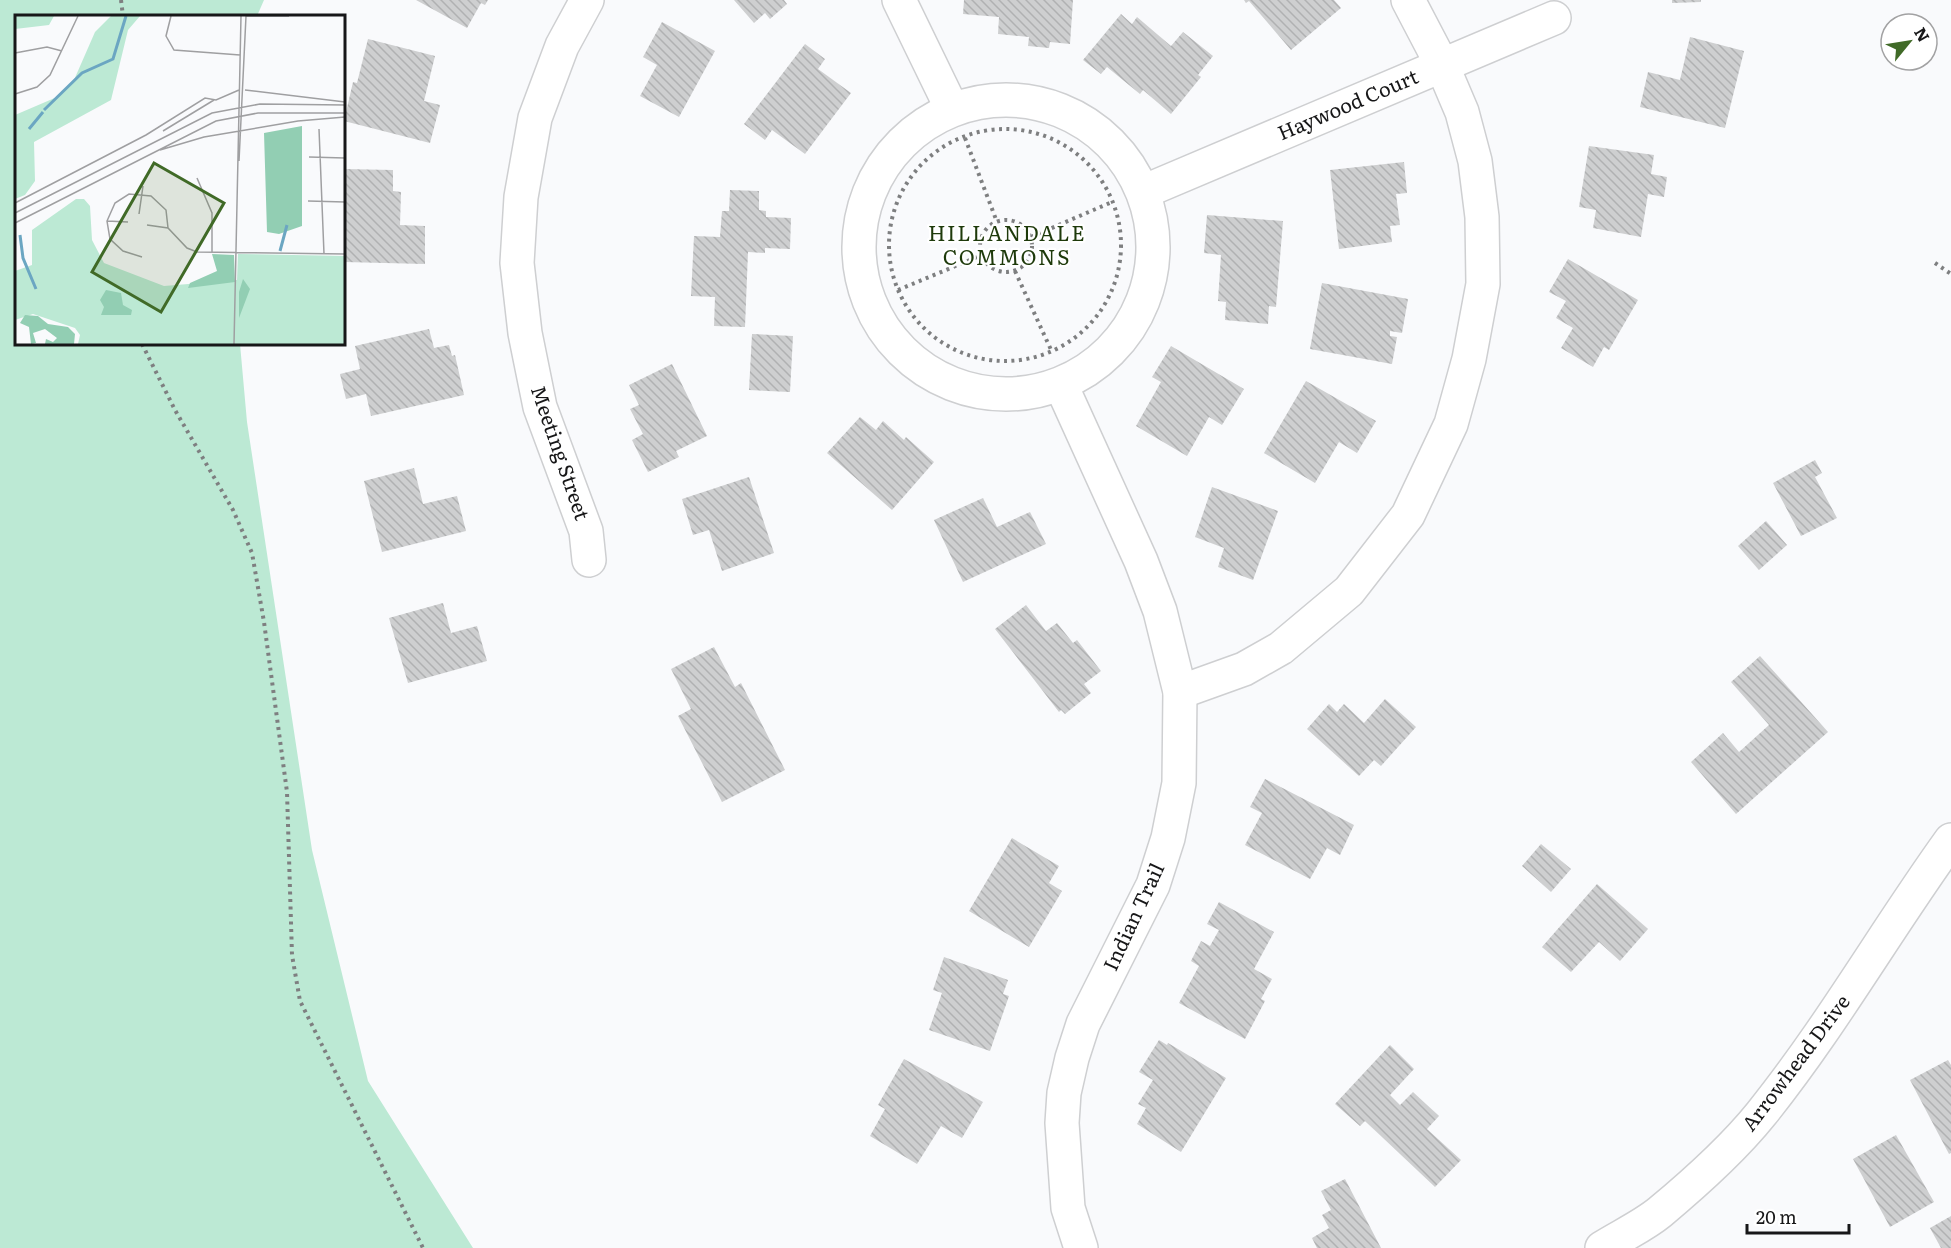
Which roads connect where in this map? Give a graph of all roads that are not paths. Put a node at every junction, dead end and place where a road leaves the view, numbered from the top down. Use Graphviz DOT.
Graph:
graph roads {
  1 [pos="587,0"];
  2 [pos="899,0"];
  3 [pos="1408,0"];
  4 [pos="1554,18"];
  5 [pos="1442,65"];
  6 [pos="958,122"];
  7 [pos="1143,192"];
  8 [pos="1061,385"];
  9 [pos="589,560"];
  10 [pos="1180,692"];
  11 [pos="1951,840"];
  12 [pos="1081,1248"];
  13 [pos="1602,1248"];
  1 -- 9 [label="street, Meeting Street"];
  2 -- 6 [label="street"];
  3 -- 5 [label="street"];
  4 -- 5 [label="street, Haywood Court"];
  5 -- 7 [label="street, Haywood Court"];
  5 -- 10 [label="street"];
  6 -- 7 [label="street"];
  6 -- 8 [label="street"];
  7 -- 8 [label="street"];
  8 -- 10 [label="street, Indian Trail"];
  10 -- 12 [label="street, Indian Trail"];
  11 -- 13 [label="street, Arrowhead Drive"];
}
